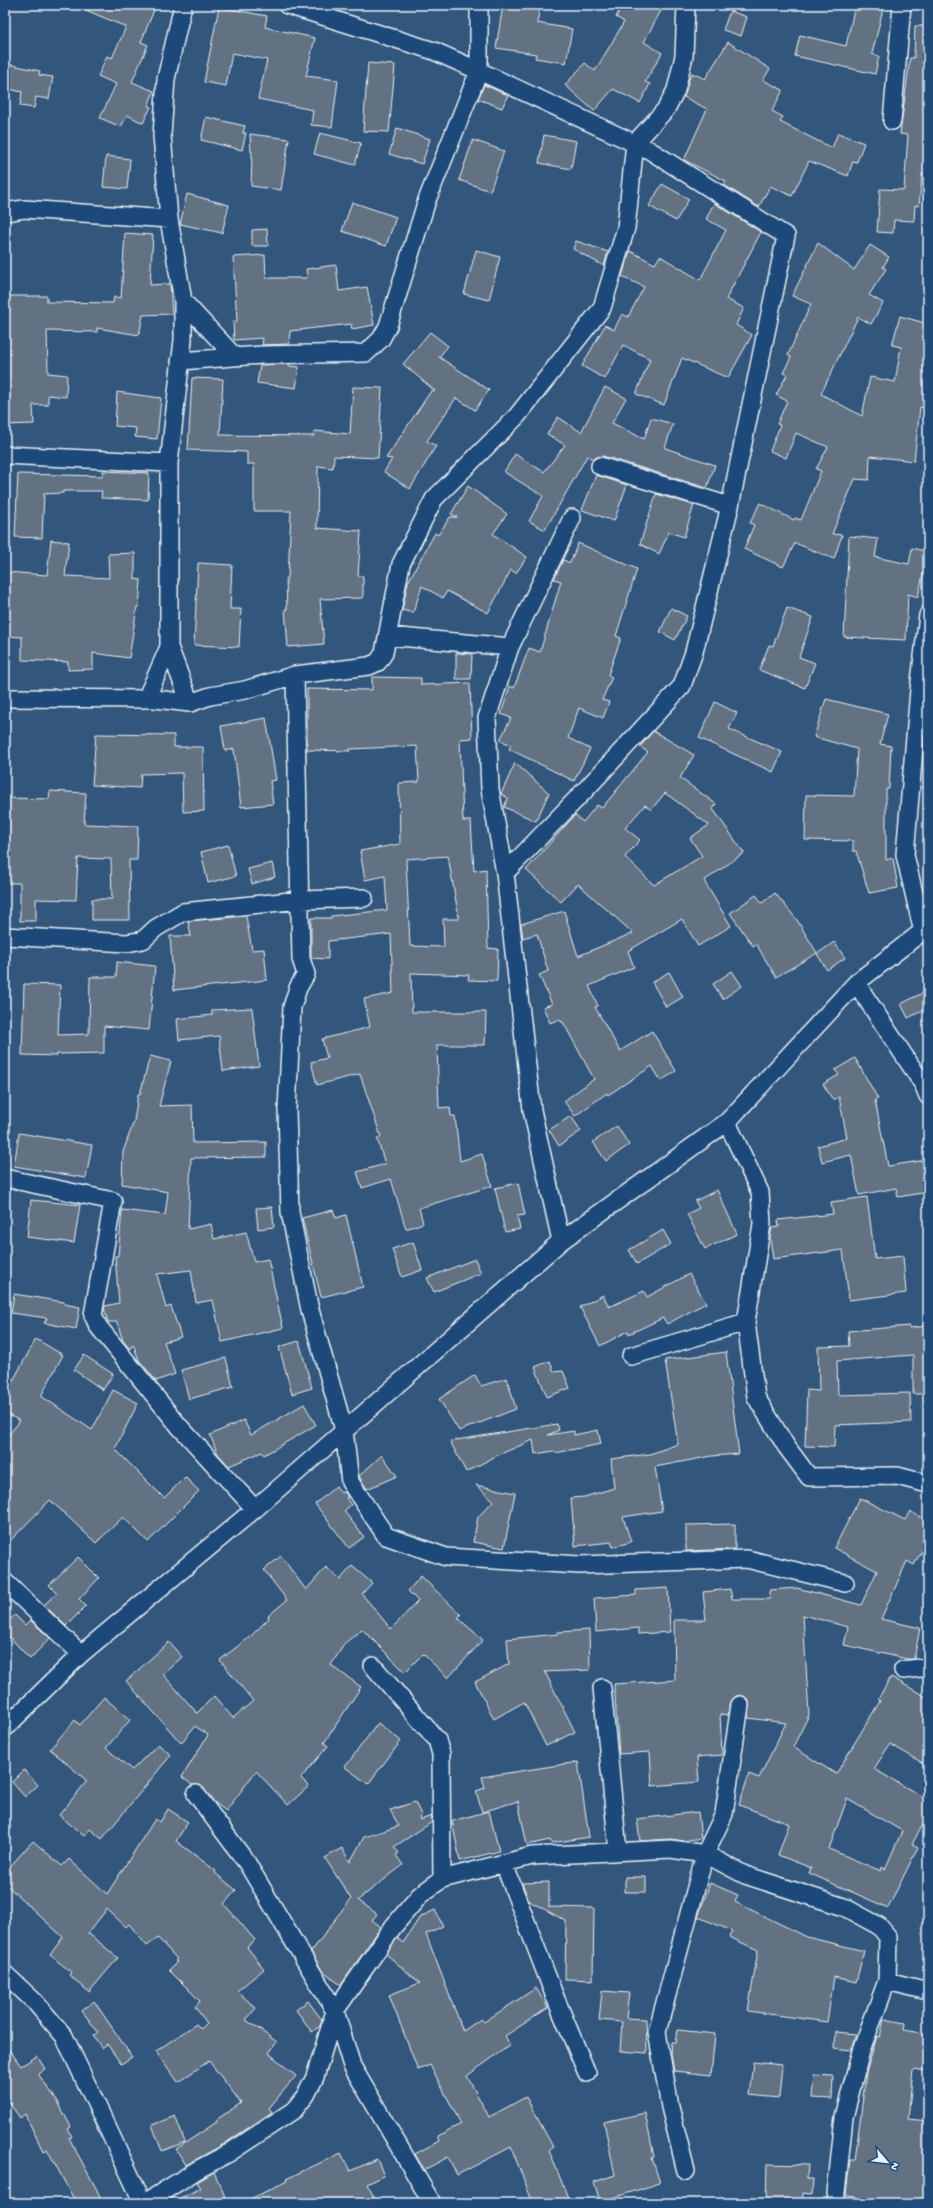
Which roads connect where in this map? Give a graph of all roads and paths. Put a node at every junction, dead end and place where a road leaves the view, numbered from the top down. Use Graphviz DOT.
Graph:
graph roads {
  1 [pos="183,5"];
  2 [pos="287,5"];
  3 [pos="479,5"];
  4 [pos="686,5"];
  5 [pos="902,5"];
  6 [pos="479,71"];
  7 [pos="892,121"];
  8 [pos="634,143"];
  9 [pos="5,212"];
  10 [pos="169,219"];
  11 [pos="182,301"];
  12 [pos="235,356"];
  13 [pos="180,360"];
  14 [pos="5,455"];
  15 [pos="169,463"];
  16 [pos="600,466"];
  17 [pos="730,506"];
  18 [pos="572,518"];
  19 [pos="928,615"];
  20 [pos="388,636"];
  21 [pos="169,646"];
  22 [pos="510,646"];
  23 [pos="295,675"];
  24 [pos="5,698"];
  25 [pos="146,699"];
  26 [pos="190,703"];
  27 [pos="505,873"];
  28 [pos="364,898"];
  29 [pos="300,900"];
  30 [pos="925,930"];
  31 [pos="5,936"];
  32 [pos="856,983"];
  33 [pos="926,1088"];
  34 [pos="727,1122"];
  35 [pos="5,1178"];
  36 [pos="561,1241"];
  37 [pos="746,1322"];
  38 [pos="631,1356"];
  39 [pos="344,1430"];
  40 [pos="928,1484"];
  41 [pos="255,1509"];
  42 [pos="5,1582"];
  43 [pos="845,1583"];
  44 [pos="80,1654"];
  45 [pos="373,1666"];
  46 [pos="928,1667"];
  47 [pos="903,1670"];
  48 [pos="602,1688"];
  49 [pos="740,1705"];
  50 [pos="5,1727"];
  51 [pos="196,1794"];
  52 [pos="618,1851"];
  53 [pos="705,1854"];
  54 [pos="504,1864"];
  55 [pos="442,1879"];
  56 [pos="5,1974"];
  57 [pos="887,1981"];
  58 [pos="928,1992"];
  59 [pos="335,2012"];
  60 [pos="587,2074"];
  61 [pos="686,2171"];
  62 [pos="144,2203"];
  63 [pos="432,2203"];
  64 [pos="835,2203"];
  1 -- 10 [label="street"];
  2 -- 6 [label="street"];
  3 -- 6 [label="street"];
  4 -- 8 [label="street"];
  5 -- 7 [label="street"];
  6 -- 8 [label="street"];
  6 -- 12 [label="street"];
  8 -- 17 [label="street"];
  8 -- 20 [label="street"];
  9 -- 10 [label="street"];
  10 -- 11 [label="street"];
  11 -- 12 [label="street"];
  11 -- 13 [label="street"];
  12 -- 13 [label="street"];
  13 -- 15 [label="street"];
  14 -- 15 [label="street"];
  15 -- 21 [label="street"];
  16 -- 17 [label="street"];
  17 -- 27 [label="street"];
  18 -- 22 [label="street"];
  19 -- 30 [label="street"];
  20 -- 22 [label="street"];
  20 -- 23 [label="street"];
  21 -- 25 [label="street"];
  21 -- 26 [label="street"];
  22 -- 27 [label="street"];
  23 -- 26 [label="street"];
  23 -- 29 [label="street"];
  24 -- 25 [label="street"];
  25 -- 26 [label="street"];
  27 -- 36 [label="street"];
  28 -- 29 [label="street"];
  29 -- 31 [label="street"];
  29 -- 39 [label="street"];
  30 -- 32 [label="street"];
  32 -- 33 [label="street"];
  32 -- 34 [label="street"];
  34 -- 36 [label="street"];
  34 -- 37 [label="street"];
  35 -- 41 [label="street"];
  36 -- 39 [label="street"];
  37 -- 38 [label="street"];
  37 -- 40 [label="street"];
  39 -- 41 [label="street"];
  39 -- 43 [label="street"];
  41 -- 44 [label="street"];
  42 -- 44 [label="street"];
  44 -- 50 [label="street"];
  45 -- 55 [label="street"];
  46 -- 47 [label="street"];
  48 -- 52 [label="street"];
  49 -- 53 [label="street"];
  51 -- 59 [label="street"];
  52 -- 53 [label="street"];
  52 -- 54 [label="street"];
  53 -- 57 [label="street"];
  53 -- 61 [label="street"];
  54 -- 55 [label="street"];
  54 -- 60 [label="street"];
  55 -- 59 [label="street"];
  56 -- 62 [label="street"];
  57 -- 58 [label="street"];
  57 -- 64 [label="street"];
  59 -- 62 [label="street"];
  59 -- 63 [label="street"];
}
